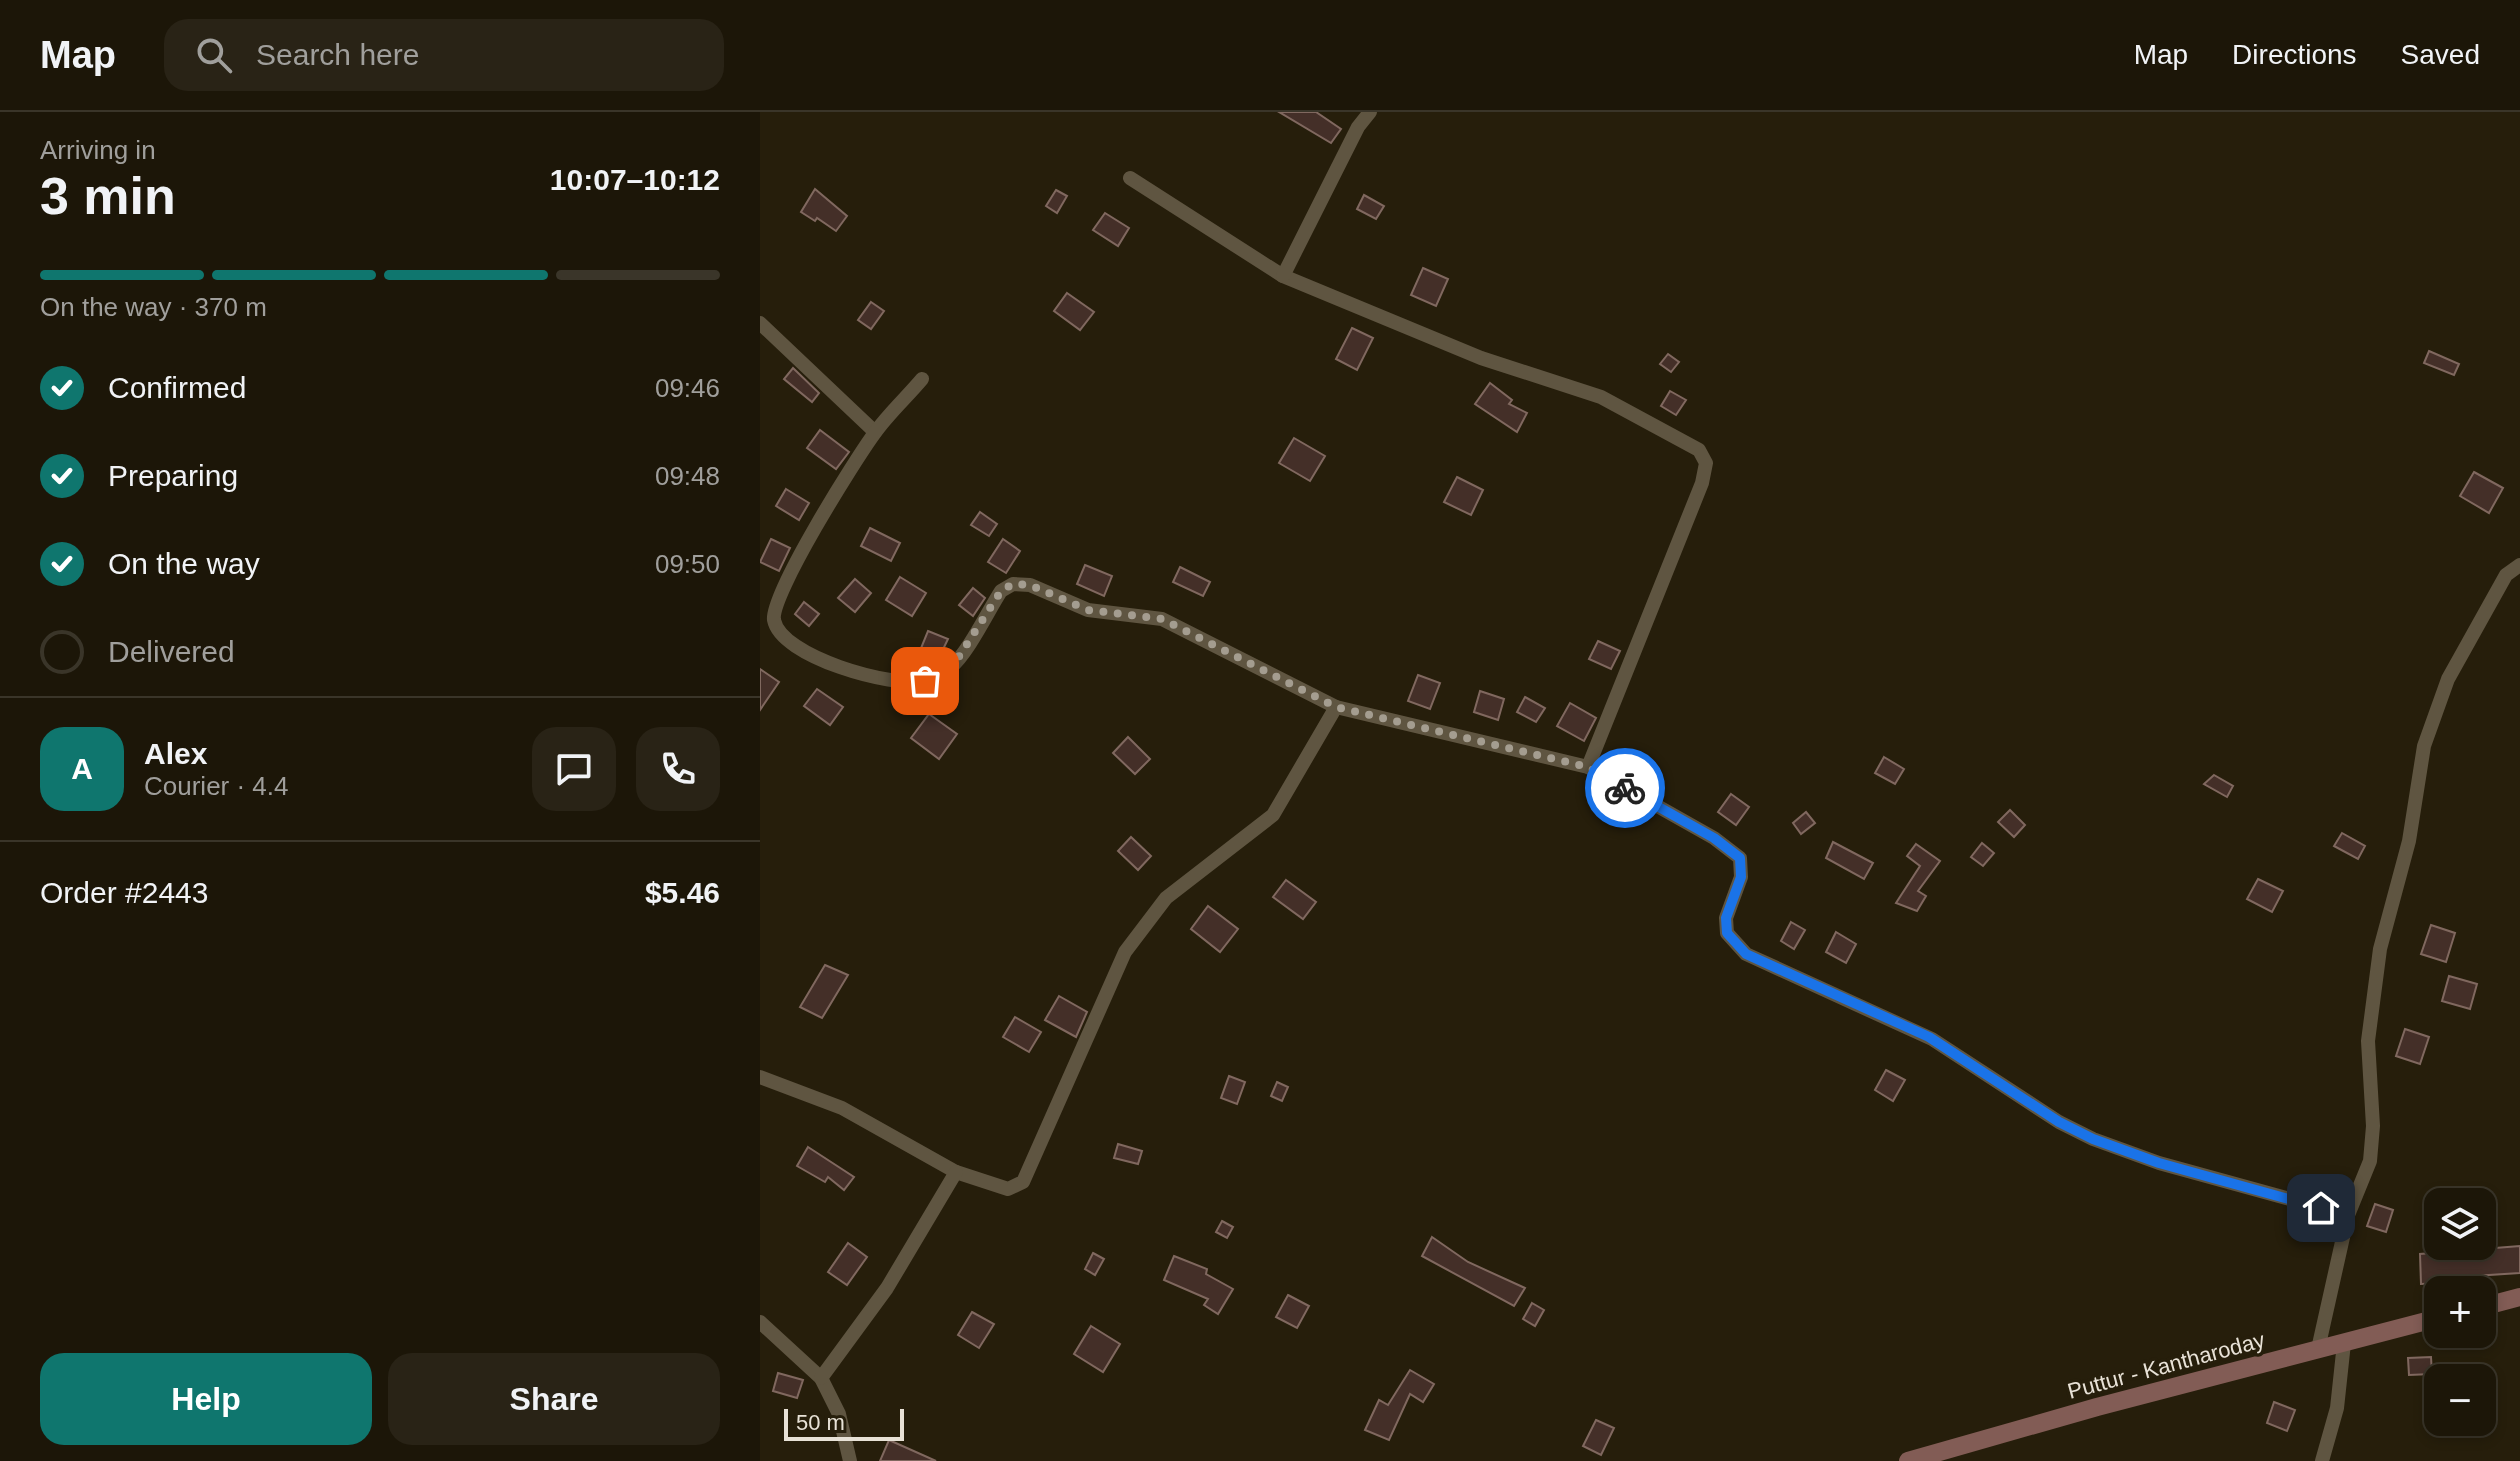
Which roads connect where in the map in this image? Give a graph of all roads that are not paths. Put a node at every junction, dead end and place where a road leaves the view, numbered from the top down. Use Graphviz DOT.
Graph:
graph roads {
  1 [pos="1370,112"];
  2 [pos="1130,178"];
  3 [pos="1283,276"];
  4 [pos="760,323"];
  5 [pos="922,379"];
  6 [pos="875,432"];
  7 [pos="2520,565"];
  8 [pos="1336,707"];
  9 [pos="1588,767"];
  10 [pos="760,1077"];
  11 [pos="956,1172"];
  12 [pos="2348,1215"];
  13 [pos="2520,1297"];
  14 [pos="2496,1303"];
  15 [pos="760,1322"];
  16 [pos="2424,1322"];
  17 [pos="2344,1343"];
  18 [pos="2318,1349"];
  19 [pos="821,1378"];
  20 [pos="850,1461"];
  21 [pos="1908,1461"];
  22 [pos="2322,1461"];
  1 -- 3 [label="street"];
  2 -- 3 [label="street"];
  3 -- 9 [label="street"];
  4 -- 6 [label="street"];
  5 -- 6 [label="street"];
  6 -- 8 [label="street"];
  7 -- 12 [label="street"];
  8 -- 9 [label="street"];
  8 -- 11 [label="street"];
  9 -- 12 [label="street"];
  10 -- 11 [label="street"];
  11 -- 19 [label="street"];
  12 -- 18 [label="street"];
  13 -- 14 [label="main road"];
  15 -- 19 [label="street"];
  16 -- 17 [label="main road, Puttur - Kantharoday"];
  17 -- 18 [label="main road, Puttur - Kantharoday"];
  17 -- 22 [label="street"];
  18 -- 21 [label="main road, Puttur - Kantharoday"];
  19 -- 20 [label="street"];
}
